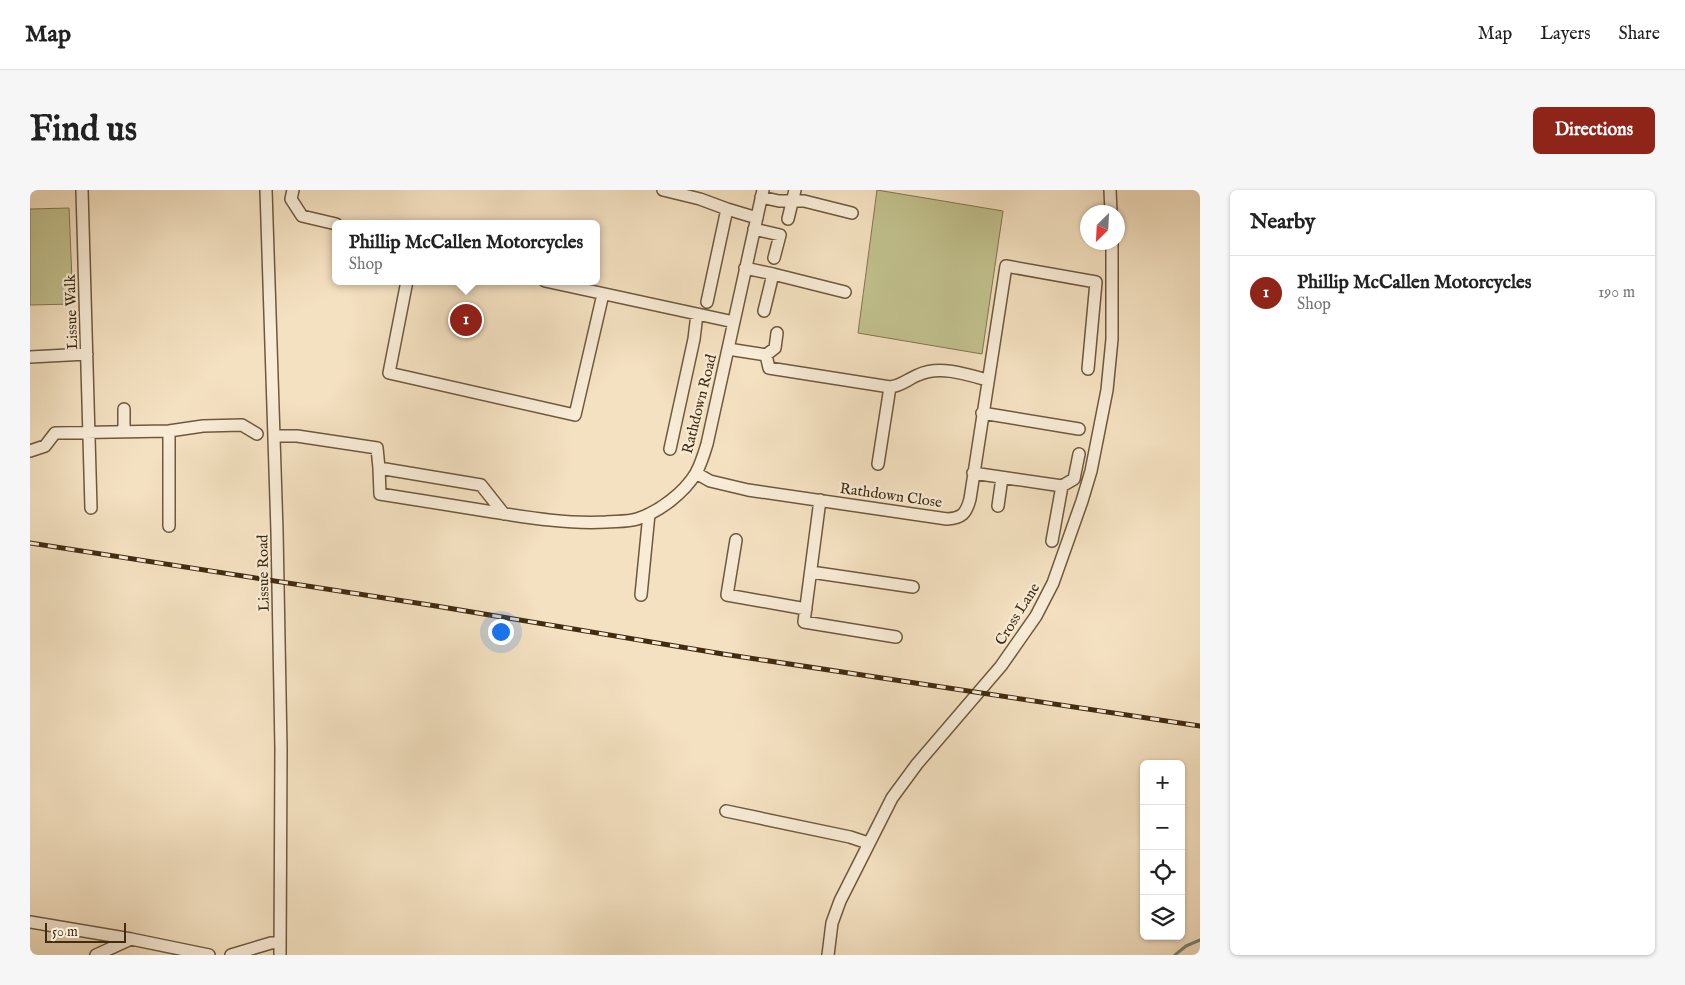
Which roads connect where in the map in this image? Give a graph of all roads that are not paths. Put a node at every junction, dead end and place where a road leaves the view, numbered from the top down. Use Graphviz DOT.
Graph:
graph roads {
  1 [pos="82,190"];
  2 [pos="266,190"];
  3 [pos="293,190"];
  4 [pos="664,190"];
  5 [pos="1110,190"];
  6 [pos="762,193"];
  7 [pos="794,196"];
  8 [pos="1111,205"];
  9 [pos="727,210"];
  10 [pos="852,213"];
  11 [pos="788,220"];
  12 [pos="332,223"];
  13 [pos="755,223"];
  14 [pos="1112,250"];
  15 [pos="774,258"];
  16 [pos="745,268"];
  17 [pos="773,274"];
  18 [pos="406,285"];
  19 [pos="563,285"];
  20 [pos="845,292"];
  21 [pos="603,294"];
  22 [pos="707,302"];
  23 [pos="764,311"];
  24 [pos="697,314"];
  25 [pos="734,322"];
  26 [pos="777,334"];
  27 [pos="728,349"];
  28 [pos="87,354"];
  29 [pos="766,355"];
  30 [pos="30,356"];
  31 [pos="1088,369"];
  32 [pos="987,380"];
  33 [pos="890,387"];
  34 [pos="124,409"];
  35 [pos="982,413"];
  36 [pos="1079,429"];
  37 [pos="169,431"];
  38 [pos="124,432"];
  39 [pos="90,433"];
  40 [pos="257,434"];
  41 [pos="275,436"];
  42 [pos="670,449"];
  43 [pos="30,451"];
  44 [pos="1079,454"];
  45 [pos="878,464"];
  46 [pos="379,468"];
  47 [pos="696,473"];
  48 [pos="973,473"];
  49 [pos="1002,478"];
  50 [pos="1062,486"];
  51 [pos="820,500"];
  52 [pos="998,506"];
  53 [pos="91,508"];
  54 [pos="504,514"];
  55 [pos="649,514"];
  56 [pos="169,526"];
  57 [pos="736,540"];
  58 [pos="1052,542"];
  59 [pos="812,572"];
  60 [pos="913,587"];
  61 [pos="641,594"];
  62 [pos="806,609"];
  63 [pos="896,637"];
  64 [pos="726,811"];
  65 [pos="868,843"];
  66 [pos="30,922"];
  67 [pos="131,939"];
  68 [pos="280,942"];
  69 [pos="96,955"];
  70 [pos="209,955"];
  71 [pos="231,955"];
  72 [pos="280,955"];
  73 [pos="828,955"];
  1 -- 28 [label="street, Lissue Walk"];
  2 -- 41 [label="street, Lissue Road"];
  3 -- 12 [label="street"];
  4 -- 9 [label="street"];
  5 -- 8 [label="street"];
  6 -- 7 [label="street"];
  6 -- 13 [label="street, Rathdown Road"];
  7 -- 10 [label="street"];
  7 -- 11 [label="street"];
  9 -- 13 [label="street"];
  9 -- 22 [label="street"];
  13 -- 15 [label="street"];
  13 -- 16 [label="street, Rathdown Road"];
  14 -- 65 [label="street, Cross Lane"];
  16 -- 17 [label="street"];
  16 -- 25 [label="street, Rathdown Road"];
  17 -- 20 [label="street"];
  17 -- 23 [label="street"];
  18 -- 21 [label="street"];
  19 -- 21 [label="street"];
  21 -- 24 [label="street"];
  24 -- 25 [label="street"];
  24 -- 42 [label="street"];
  25 -- 27 [label="street, Rathdown Road"];
  26 -- 29 [label="street"];
  27 -- 29 [label="street"];
  27 -- 47 [label="street, Rathdown Road"];
  28 -- 30 [label="street"];
  28 -- 39 [label="street, Lissue Walk"];
  29 -- 33 [label="street"];
  31 -- 32 [label="street, Rathdown Close"];
  32 -- 33 [label="street"];
  32 -- 35 [label="street, Rathdown Close"];
  33 -- 45 [label="street"];
  34 -- 38 [label="street"];
  35 -- 36 [label="street"];
  35 -- 48 [label="street, Rathdown Close"];
  37 -- 38 [label="street"];
  37 -- 40 [label="street"];
  37 -- 56 [label="street"];
  38 -- 39 [label="street"];
  39 -- 43 [label="street"];
  39 -- 53 [label="street, Lissue Walk"];
  41 -- 46 [label="street"];
  41 -- 68 [label="street, Lissue Road"];
  44 -- 50 [label="street"];
  46 -- 54 [label="street"];
  46 -- 54 [label="street, Rathdown Road"];
  47 -- 51 [label="street, Rathdown Close"];
  47 -- 55 [label="street, Rathdown Road"];
  48 -- 49 [label="street"];
  48 -- 51 [label="street, Rathdown Close"];
  49 -- 50 [label="street"];
  49 -- 52 [label="street"];
  50 -- 58 [label="street"];
  51 -- 59 [label="street"];
  54 -- 55 [label="street, Rathdown Road"];
  55 -- 61 [label="street"];
  57 -- 62 [label="street"];
  59 -- 60 [label="street"];
  59 -- 62 [label="street"];
  62 -- 63 [label="street"];
  64 -- 65 [label="street"];
  65 -- 73 [label="street, Cross Lane"];
  66 -- 67 [label="street"];
  67 -- 69 [label="street"];
  67 -- 70 [label="street"];
  68 -- 71 [label="street"];
  68 -- 72 [label="street, Lissue Road"];
}
